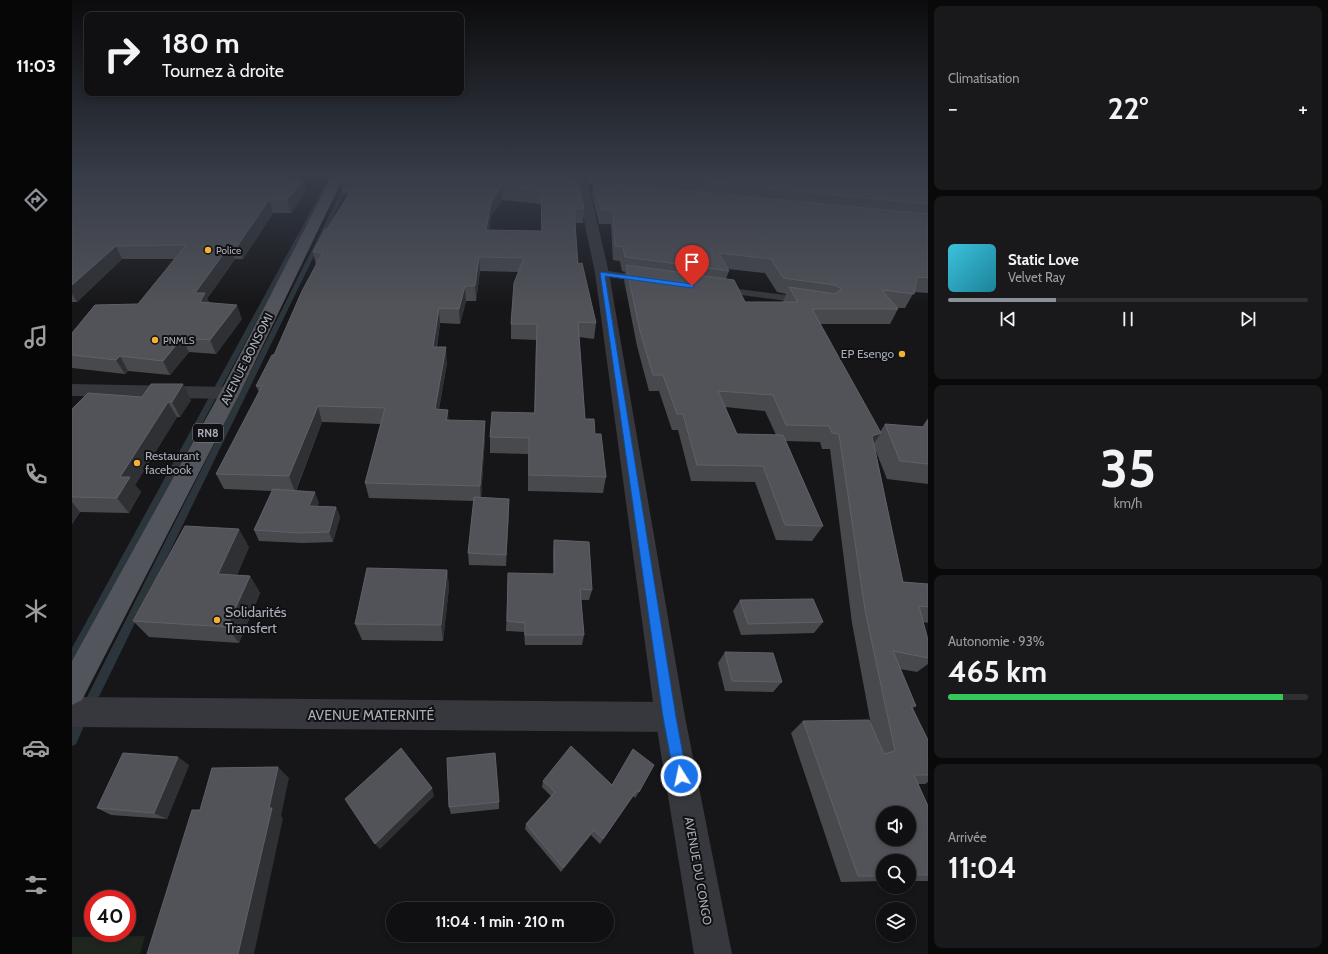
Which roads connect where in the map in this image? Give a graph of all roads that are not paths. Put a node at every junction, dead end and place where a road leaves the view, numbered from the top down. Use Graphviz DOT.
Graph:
graph roads {
  1 [pos="317,219"];
  2 [pos="589,219"];
  3 [pos="602,274"];
  4 [pos="655,281"];
  5 [pos="710,288"];
  6 [pos="812,302"];
  7 [pos="72,390"];
  8 [pos="230,393"];
  9 [pos="72,690"];
  10 [pos="72,712"];
  11 [pos="670,717"];
  12 [pos="714,954"];
  1 -- 8 [label="main road, AVENUE BONSOMI / RN8"];
  2 -- 3 [label="street, AVENUE DU CONGO"];
  3 -- 4 [label="lane"];
  3 -- 11 [label="street, AVENUE DU CONGO"];
  5 -- 6 [label="lane"];
  7 -- 8 [label="street"];
  8 -- 9 [label="main road, AVENUE BONSOMI / RN8"];
  10 -- 11 [label="street, AVENUE MATERNITÉ"];
  11 -- 12 [label="street, AVENUE DU CONGO"];
}
